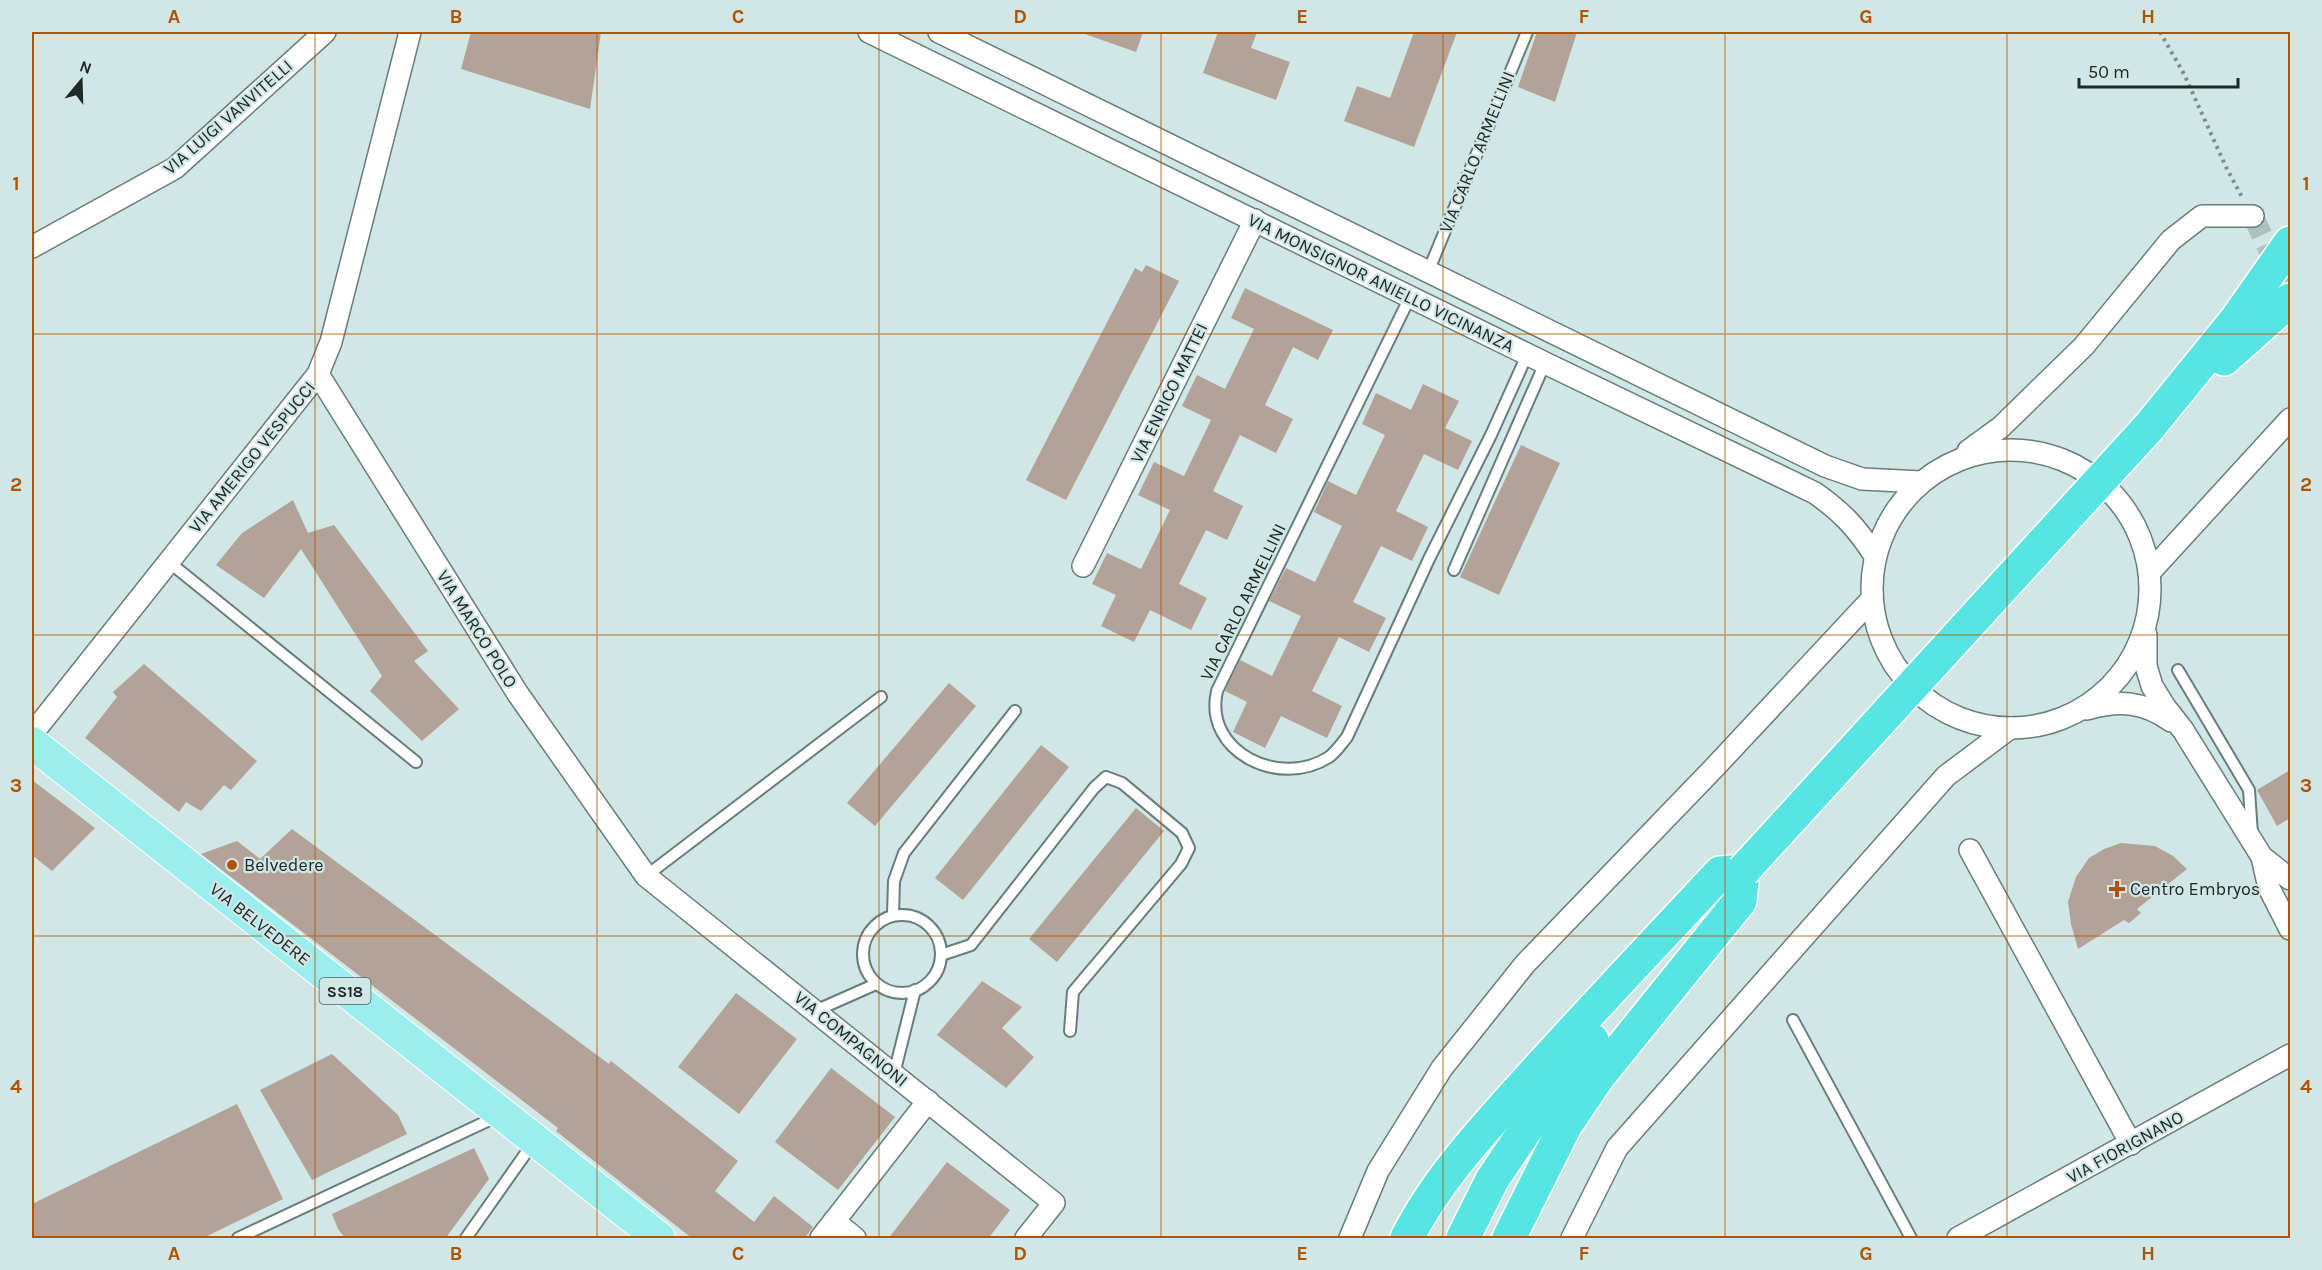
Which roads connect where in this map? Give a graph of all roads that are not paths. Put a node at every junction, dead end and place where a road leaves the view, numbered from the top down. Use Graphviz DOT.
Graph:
graph roads {
  1 [pos="325,32"];
  2 [pos="410,32"];
  3 [pos="869,32"];
  4 [pos="939,32"];
  5 [pos="1527,32"];
  6 [pos="962,36"];
  7 [pos="944,68"];
  8 [pos="2253,216"];
  9 [pos="1255,220"];
  10 [pos="2290,243"];
  11 [pos="32,247"];
  12 [pos="2290,262"];
  13 [pos="1428,272"];
  14 [pos="1410,297"];
  15 [pos="2290,300"];
  16 [pos="2236,320"];
  17 [pos="1536,359"];
  18 [pos="318,374"];
  19 [pos="2290,419"];
  20 [pos="2150,427"];
  21 [pos="1954,460"];
  22 [pos="1921,482"];
  23 [pos="1875,556"];
  24 [pos="169,562"];
  25 [pos="1083,566"];
  26 [pos="1454,570"];
  27 [pos="2150,572"];
  28 [pos="1871,600"];
  29 [pos="2146,626"];
  30 [pos="2178,670"];
  31 [pos="881,697"];
  32 [pos="1015,711"];
  33 [pos="2073,714"];
  34 [pos="2010,728"];
  35 [pos="2183,730"];
  36 [pos="32,734"];
  37 [pos="32,743"];
  38 [pos="416,762"];
  39 [pos="1970,850"];
  40 [pos="2258,850"];
  41 [pos="1743,871"];
  42 [pos="646,876"];
  43 [pos="2290,879"];
  44 [pos="893,915"];
  45 [pos="2290,929"];
  46 [pos="941,955"];
  47 [pos="876,984"];
  48 [pos="915,990"];
  49 [pos="815,1011"];
  50 [pos="1793,1020"];
  51 [pos="1070,1030"];
  52 [pos="2290,1055"];
  53 [pos="894,1074"];
  54 [pos="928,1101"];
  55 [pos="501,1114"];
  56 [pos="535,1141"];
  57 [pos="2131,1144"];
  58 [pos="834,1221"];
  59 [pos="238,1239"];
  60 [pos="466,1239"];
  61 [pos="659,1239"];
  62 [pos="821,1239"];
  63 [pos="855,1239"];
  64 [pos="1026,1239"];
  65 [pos="1350,1239"];
  66 [pos="1407,1239"];
  67 [pos="1463,1239"];
  68 [pos="1509,1239"];
  69 [pos="1572,1239"];
  70 [pos="1911,1239"];
  71 [pos="1958,1239"];
  1 -- 11 [label="street, VIA LUIGI VANVITELLI"];
  2 -- 18 [label="street, VIA AMERIGO VESPUCCI"];
  3 -- 7 [label="street, VIA MONSIGNOR ANIELLO VICINANZA"];
  4 -- 6 [label="street, VIA MONSIGNOR ANIELLO VICINANZA"];
  5 -- 13 [label="lane, VIA CARLO ARMELLINI"];
  6 -- 7 [label="street"];
  6 -- 13 [label="street, VIA MONSIGNOR ANIELLO VICINANZA"];
  7 -- 9 [label="street, VIA MONSIGNOR ANIELLO VICINANZA"];
  8 -- 21 [label="street"];
  9 -- 14 [label="street, VIA MONSIGNOR ANIELLO VICINANZA"];
  9 -- 25 [label="street, VIA ENRICO MATTEI"];
  10 -- 16 [label="highway"];
  12 -- 16 [label="highway"];
  13 -- 22 [label="street, VIA MONSIGNOR ANIELLO VICINANZA"];
  14 -- 17 [label="street, VIA MONSIGNOR ANIELLO VICINANZA"];
  14 -- 17 [label="lane, VIA CARLO ARMELLINI"];
  15 -- 20 [label="highway"];
  16 -- 20 [label="highway"];
  17 -- 23 [label="street, VIA MONSIGNOR ANIELLO VICINANZA"];
  17 -- 26 [label="lane"];
  18 -- 24 [label="street, VIA AMERIGO VESPUCCI"];
  18 -- 42 [label="street, VIA MARCO POLO"];
  19 -- 27 [label="street"];
  20 -- 41 [label="highway, bridge"];
  21 -- 22 [label="street"];
  21 -- 27 [label="street"];
  22 -- 23 [label="street"];
  23 -- 28 [label="street"];
  24 -- 36 [label="street, VIA AMERIGO VESPUCCI"];
  24 -- 38 [label="lane"];
  27 -- 29 [label="street"];
  28 -- 34 [label="street"];
  28 -- 65 [label="street"];
  29 -- 33 [label="street"];
  29 -- 35 [label="street"];
  30 -- 40 [label="lane"];
  31 -- 42 [label="lane"];
  32 -- 44 [label="lane"];
  33 -- 34 [label="street"];
  33 -- 35 [label="street"];
  34 -- 69 [label="street"];
  35 -- 40 [label="street"];
  37 -- 55 [label="main road, VIA BELVEDERE / SS18"];
  39 -- 57 [label="street"];
  40 -- 43 [label="street"];
  40 -- 45 [label="street"];
  41 -- 66 [label="highway"];
  41 -- 67 [label="highway"];
  41 -- 68 [label="highway"];
  42 -- 49 [label="street, VIA COMPAGNONI"];
  44 -- 46 [label="lane"];
  44 -- 47 [label="lane"];
  46 -- 48 [label="lane"];
  46 -- 51 [label="lane"];
  47 -- 48 [label="lane"];
  47 -- 49 [label="lane"];
  48 -- 53 [label="lane"];
  49 -- 53 [label="street, VIA COMPAGNONI"];
  50 -- 70 [label="lane"];
  52 -- 57 [label="street, VIA FIORIGNANO"];
  53 -- 54 [label="street, VIA COMPAGNONI"];
  54 -- 58 [label="street"];
  54 -- 64 [label="street, VIA COMPAGNONI"];
  55 -- 56 [label="main road, VIA BELVEDERE / SS18"];
  55 -- 59 [label="lane"];
  56 -- 60 [label="lane"];
  56 -- 61 [label="main road, VIA BELVEDERE / SS18"];
  57 -- 71 [label="street, VIA FIORIGNANO"];
  58 -- 62 [label="street"];
  58 -- 63 [label="street"];
}
